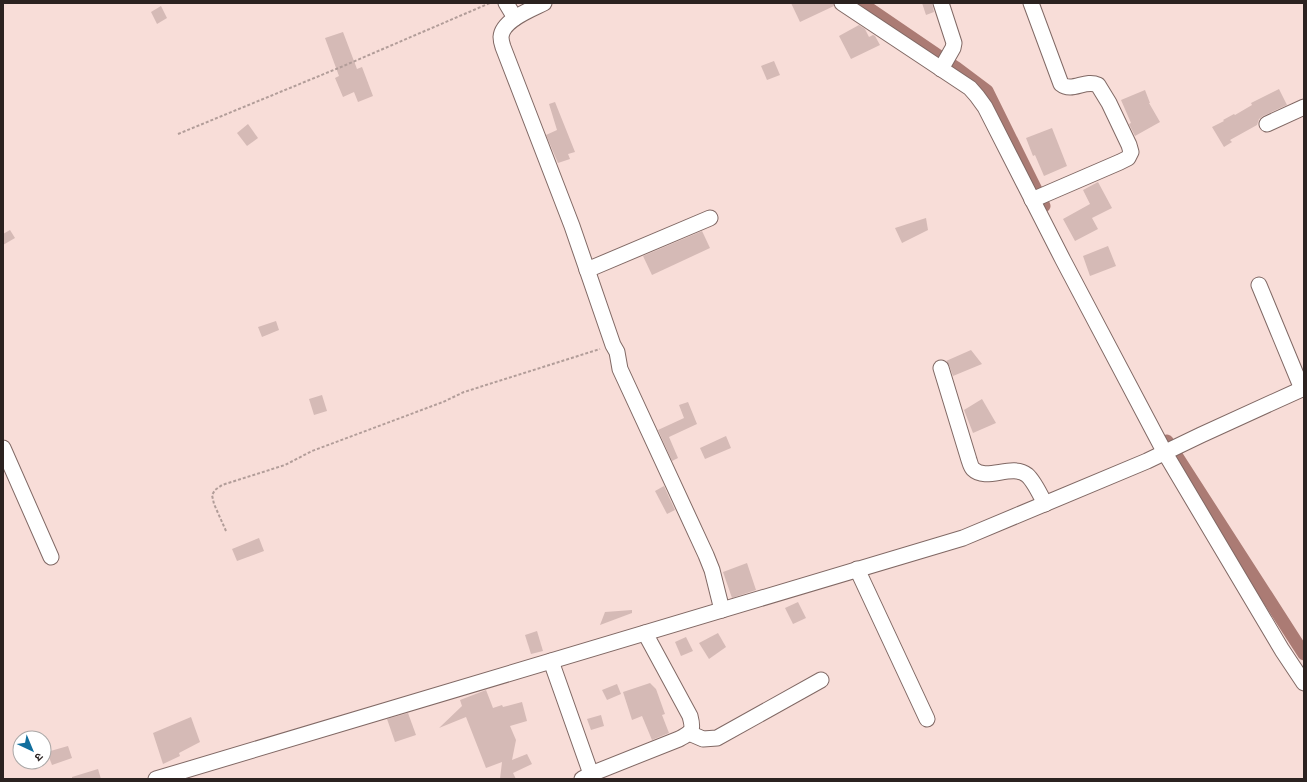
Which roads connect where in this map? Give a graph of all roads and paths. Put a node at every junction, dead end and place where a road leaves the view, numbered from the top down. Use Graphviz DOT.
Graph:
graph roads {
  1 [pos="490,3"];
  2 [pos="506,3"];
  3 [pos="544,3"];
  4 [pos="941,3"];
  5 [pos="1031,3"];
  6 [pos="848,4"];
  7 [pos="514,18"];
  8 [pos="944,64"];
  9 [pos="1304,107"];
  10 [pos="1267,124"];
  11 [pos="178,134"];
  12 [pos="1037,198"];
  13 [pos="710,218"];
  14 [pos="587,270"];
  15 [pos="1258,285"];
  16 [pos="613,345"];
  17 [pos="941,368"];
  18 [pos="1303,388"];
  19 [pos="3,448"];
  20 [pos="1170,450"];
  21 [pos="1045,504"];
  22 [pos="226,530"];
  23 [pos="51,557"];
  24 [pos="857,569"];
  25 [pos="722,610"];
  26 [pos="645,633"];
  27 [pos="551,661"];
  28 [pos="821,680"];
  29 [pos="1304,683"];
  30 [pos="926,719"];
  31 [pos="689,733"];
  32 [pos="586,776"];
  33 [pos="156,779"];
  1 -- 11 [label="path"];
  2 -- 7 [label="street"];
  3 -- 7 [label="street"];
  4 -- 8 [label="street"];
  5 -- 12 [label="street"];
  6 -- 8 [label="street"];
  7 -- 14 [label="street"];
  8 -- 12 [label="street"];
  9 -- 10 [label="street"];
  12 -- 20 [label="street"];
  13 -- 14 [label="street"];
  14 -- 16 [label="street"];
  15 -- 18 [label="street"];
  16 -- 22 [label="path"];
  16 -- 25 [label="street"];
  17 -- 21 [label="street"];
  18 -- 20 [label="street"];
  19 -- 23 [label="street"];
  20 -- 21 [label="street"];
  20 -- 29 [label="street"];
  21 -- 24 [label="street"];
  24 -- 25 [label="street"];
  24 -- 30 [label="street"];
  25 -- 26 [label="street"];
  26 -- 27 [label="street"];
  26 -- 31 [label="street"];
  27 -- 32 [label="street"];
  27 -- 33 [label="street"];
  28 -- 31 [label="street"];
  31 -- 32 [label="street"];
}
